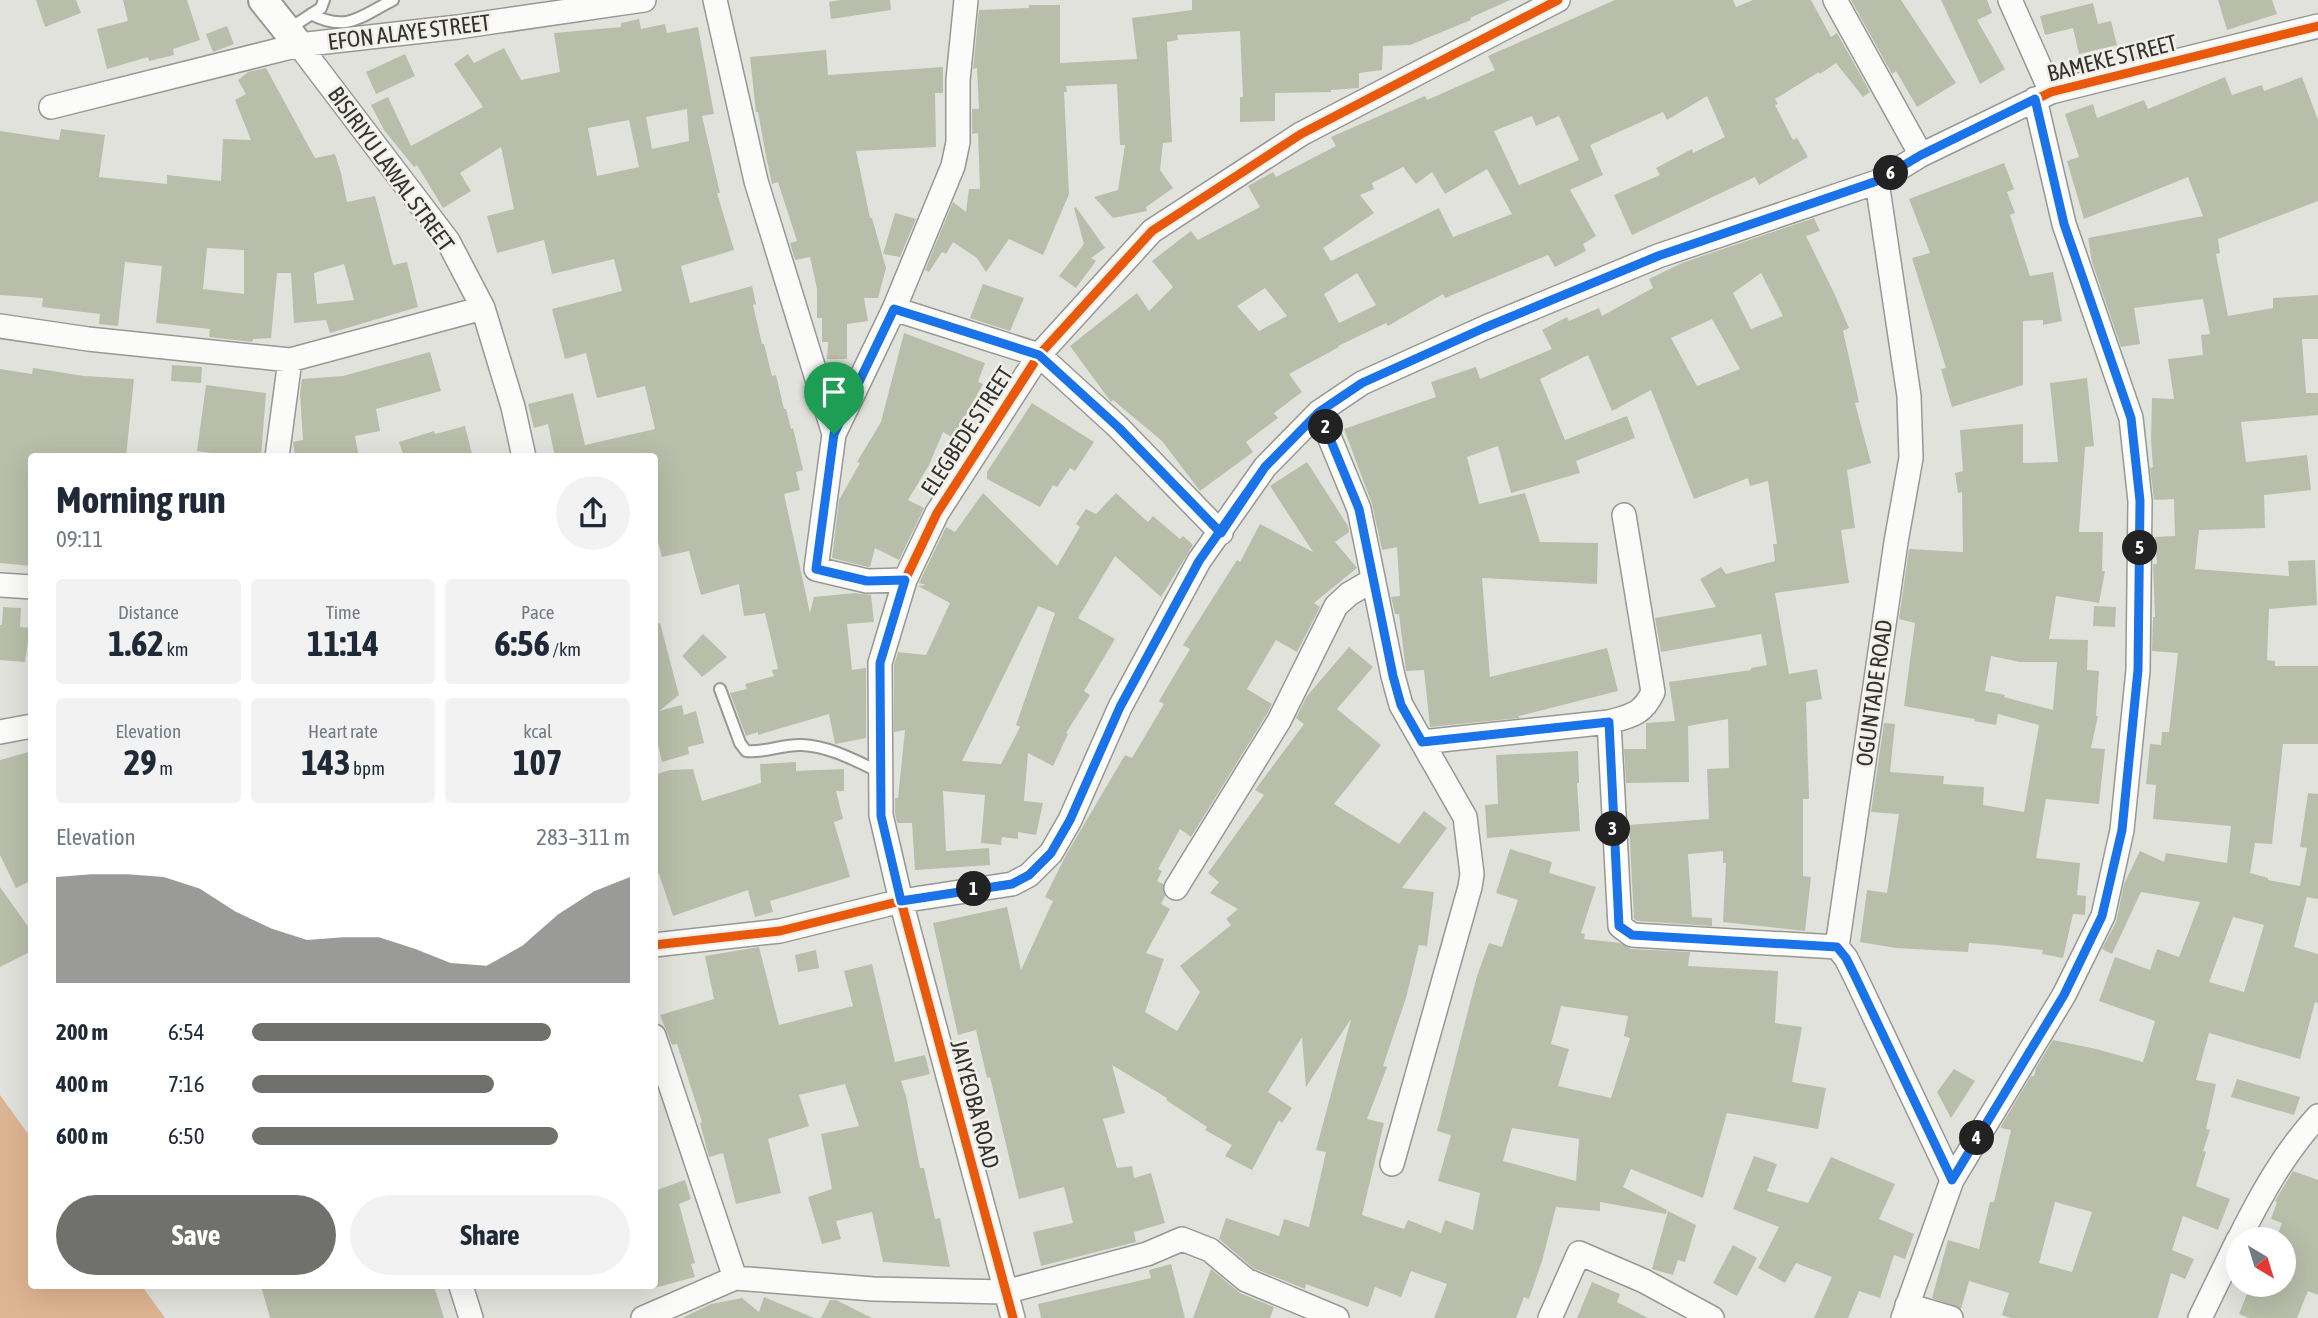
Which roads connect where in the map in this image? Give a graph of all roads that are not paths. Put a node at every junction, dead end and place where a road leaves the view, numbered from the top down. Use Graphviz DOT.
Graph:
graph roads {
  1 [pos="263,0"];
  2 [pos="324,0"];
  3 [pos="393,0"];
  4 [pos="639,0"];
  5 [pos="715,0"];
  6 [pos="966,0"];
  7 [pos="1558,0"];
  8 [pos="1835,0"];
  9 [pos="2010,0"];
  10 [pos="311,14"];
  11 [pos="2318,26"];
  12 [pos="293,37"];
  13 [pos="2043,95"];
  14 [pos="51,107"];
  15 [pos="1921,155"];
  16 [pos="1877,181"];
  17 [pos="483,308"];
  18 [pos="894,309"];
  19 [pos="0,326"];
  20 [pos="1039,355"];
  21 [pos="290,360"];
  22 [pos="1319,412"];
  23 [pos="834,434"];
  24 [pos="278,453"];
  25 [pos="523,453"];
  26 [pos="1624,515"];
  27 [pos="1221,533"];
  28 [pos="905,580"];
  29 [pos="1373,580"];
  30 [pos="0,584"];
  31 [pos="28,587"];
  32 [pos="720,689"];
  33 [pos="1609,722"];
  34 [pos="28,727"];
  35 [pos="0,732"];
  36 [pos="1422,742"];
  37 [pos="880,772"];
  38 [pos="1176,888"];
  39 [pos="901,901"];
  40 [pos="658,945"];
  41 [pos="1837,947"];
  42 [pos="658,1048"];
  43 [pos="2318,1116"];
  44 [pos="1392,1164"];
  45 [pos="1952,1180"];
  46 [pos="2244,1227"];
  47 [pos="2226,1264"];
  48 [pos="735,1278"];
  49 [pos="462,1289"];
  50 [pos="1005,1293"];
  51 [pos="1905,1311"];
  52 [pos="471,1318"];
  53 [pos="643,1318"];
  54 [pos="1013,1318"];
  55 [pos="1337,1318"];
  56 [pos="1550,1318"];
  57 [pos="1712,1318"];
  58 [pos="1951,1318"];
  59 [pos="2200,1318"];
  1 -- 12 [label="street"];
  2 -- 10 [label="lane"];
  3 -- 10 [label="lane"];
  4 -- 12 [label="street, EFON ALAYE STREET"];
  5 -- 23 [label="street"];
  6 -- 18 [label="street"];
  7 -- 20 [label="street, ELEGBEDE STREET"];
  8 -- 15 [label="street"];
  9 -- 13 [label="street"];
  10 -- 12 [label="lane"];
  11 -- 13 [label="street, BAMEKE STREET"];
  12 -- 14 [label="street, EFON ALAYE STREET"];
  12 -- 17 [label="street, BISIRIYU LAWAL STREET"];
  13 -- 15 [label="street, BAMEKE STREET"];
  13 -- 45 [label="street"];
  15 -- 16 [label="street, BAMEKE STREET"];
  16 -- 22 [label="street, BAMEKE STREET"];
  16 -- 41 [label="street, OGUNTADE ROAD"];
  17 -- 21 [label="street"];
  17 -- 25 [label="street, BISIRIYU LAWAL STREET"];
  18 -- 20 [label="street"];
  18 -- 23 [label="street"];
  19 -- 21 [label="street"];
  20 -- 27 [label="street"];
  20 -- 28 [label="street, ELEGBEDE STREET"];
  21 -- 24 [label="street"];
  22 -- 27 [label="street, BAMEKE STREET"];
  22 -- 29 [label="street"];
  23 -- 28 [label="street"];
  26 -- 33 [label="street"];
  27 -- 39 [label="street, BAMEKE STREET"];
  28 -- 37 [label="street, ELEGBEDE STREET"];
  29 -- 36 [label="street"];
  29 -- 38 [label="street"];
  30 -- 31 [label="street"];
  32 -- 37 [label="lane"];
  33 -- 36 [label="street"];
  33 -- 41 [label="street"];
  34 -- 35 [label="street"];
  36 -- 44 [label="street"];
  37 -- 39 [label="street, ELEGBEDE STREET"];
  39 -- 40 [label="street, BAMEKE STREET"];
  39 -- 50 [label="street, JAIYEOBA ROAD"];
  41 -- 45 [label="street"];
  42 -- 48 [label="street"];
  43 -- 46 [label="street"];
  45 -- 51 [label="street"];
  47 -- 59 [label="street"];
  48 -- 50 [label="street"];
  48 -- 53 [label="street"];
  49 -- 52 [label="street"];
  50 -- 54 [label="street, JAIYEOBA ROAD"];
  50 -- 55 [label="street"];
  51 -- 58 [label="street"];
  56 -- 57 [label="street"];
}
